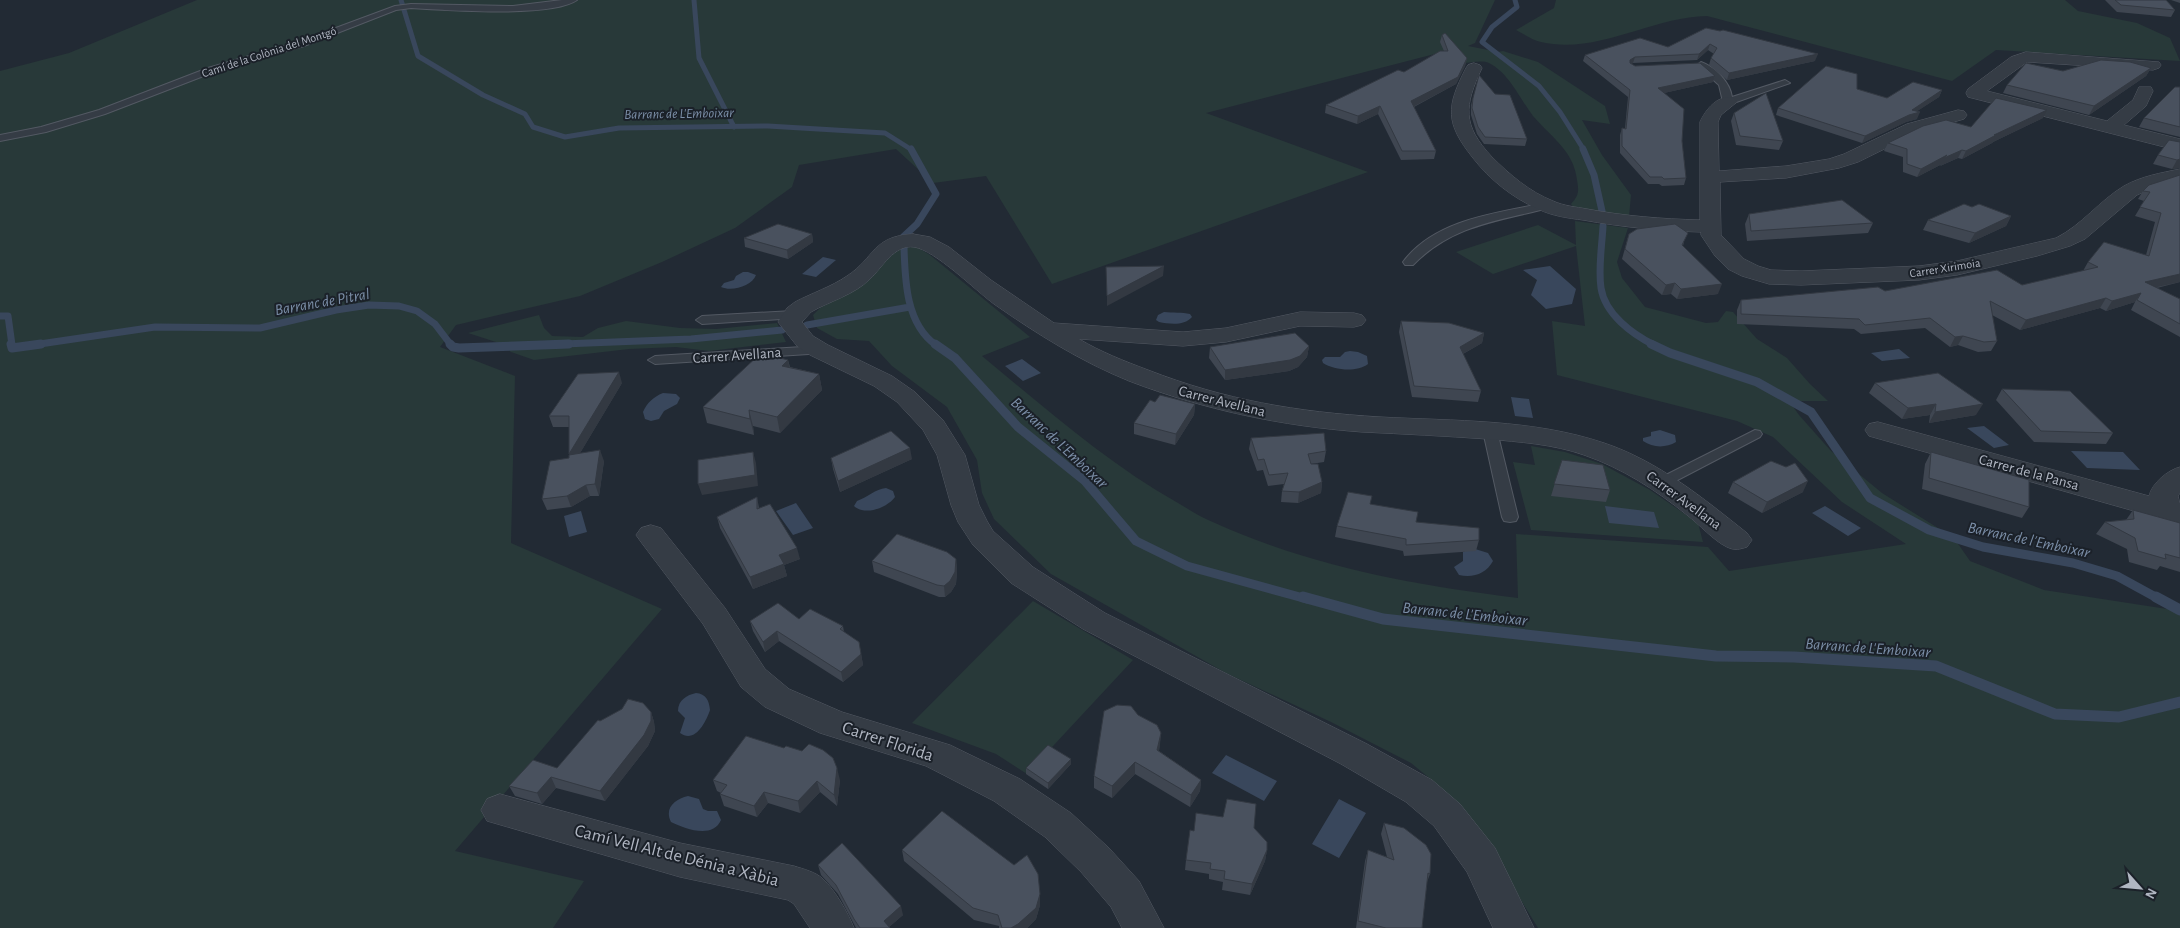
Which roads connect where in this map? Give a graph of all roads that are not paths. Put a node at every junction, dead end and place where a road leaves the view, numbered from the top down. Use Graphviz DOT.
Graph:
graph roads {
  1 [pos="573,0"];
  2 [pos="1709,55"];
  3 [pos="2153,66"];
  4 [pos="1474,68"];
  5 [pos="1785,83"];
  6 [pos="2145,91"];
  7 [pos="1728,102"];
  8 [pos="1958,115"];
  9 [pos="2110,128"];
  10 [pos="0,138"];
  11 [pos="2180,145"];
  12 [pos="2180,176"];
  13 [pos="1711,177"];
  14 [pos="1546,206"];
  15 [pos="1711,226"];
  16 [pos="1408,262"];
  17 [pos="793,315"];
  18 [pos="702,320"];
  19 [pos="1354,320"];
  20 [pos="1049,330"];
  21 [pos="818,350"];
  22 [pos="655,360"];
  23 [pos="1878,430"];
  24 [pos="1490,431"];
  25 [pos="1755,434"];
  26 [pos="2180,476"];
  27 [pos="1663,482"];
  28 [pos="2173,512"];
  29 [pos="1510,517"];
  30 [pos="651,536"];
  31 [pos="1737,540"];
  32 [pos="500,810"];
  33 [pos="834,928"];
  34 [pos="1144,928"];
  35 [pos="1514,928"];
  1 -- 10 [label="lane, Camí de la Colònia del Montgó"];
  2 -- 7 [label="lane"];
  3 -- 9 [label="street"];
  4 -- 14 [label="street"];
  5 -- 7 [label="lane, Carrer Xirimoia"];
  6 -- 9 [label="street"];
  7 -- 13 [label="street, Carrer Xirimoia"];
  8 -- 13 [label="street"];
  9 -- 11 [label="street"];
  12 -- 15 [label="street, Carrer Xirimoia"];
  13 -- 15 [label="street, Carrer Xirimoia"];
  14 -- 15 [label="street"];
  14 -- 16 [label="lane"];
  17 -- 18 [label="lane"];
  17 -- 20 [label="street, Carrer Avellana"];
  17 -- 21 [label="street, Carrer Avellana"];
  19 -- 20 [label="street"];
  20 -- 24 [label="street, Carrer Avellana"];
  21 -- 22 [label="lane, Carrer Avellana"];
  21 -- 35 [label="street, Carrer Avellana"];
  23 -- 28 [label="street, Carrer de la Pansa"];
  24 -- 27 [label="street, Carrer Avellana"];
  24 -- 29 [label="lane"];
  25 -- 27 [label="lane"];
  26 -- 28 [label="street"];
  27 -- 31 [label="street, Carrer Avellana"];
  30 -- 34 [label="street, Carrer Florida"];
  32 -- 33 [label="street, Camí Vell Alt de Dénia a Xàbia"];
}
